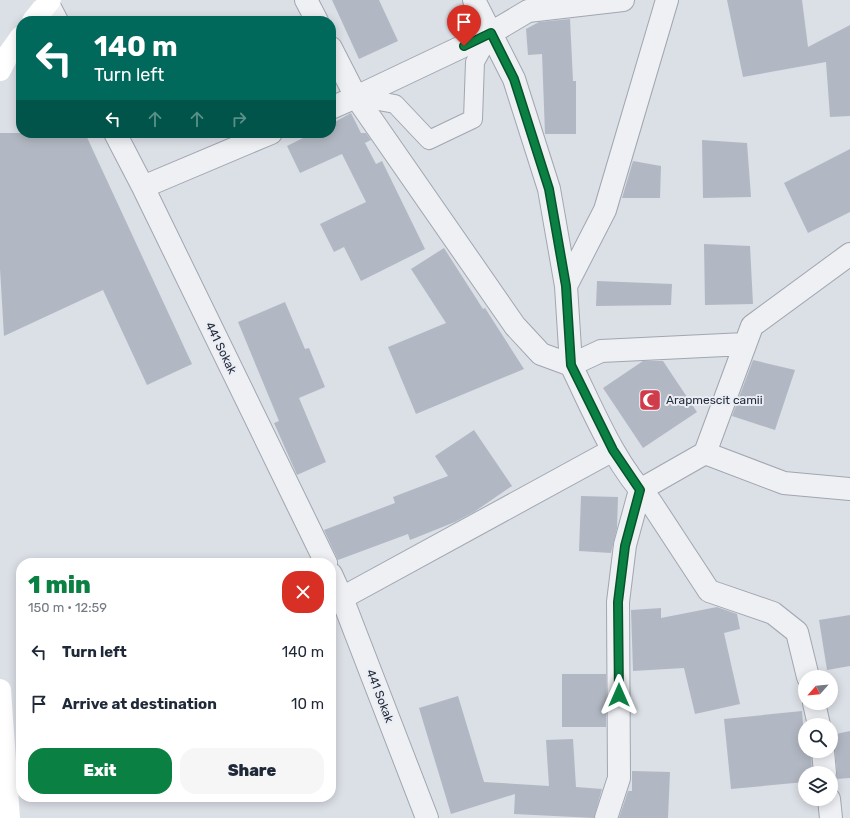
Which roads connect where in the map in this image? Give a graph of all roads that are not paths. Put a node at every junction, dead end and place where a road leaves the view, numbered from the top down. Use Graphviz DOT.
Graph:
graph roads {
  1 [pos="306,0"];
  2 [pos="474,0"];
  3 [pos="623,0"];
  4 [pos="667,0"];
  5 [pos="49,1"];
  6 [pos="37,16"];
  7 [pos="55,16"];
  8 [pos="314,16"];
  9 [pos="491,33"];
  10 [pos="16,44"];
  11 [pos="336,58"];
  12 [pos="0,70"];
  13 [pos="356,97"];
  14 [pos="336,106"];
  15 [pos="119,138"];
  16 [pos="259,138"];
  17 [pos="144,187"];
  18 [pos="850,254"];
  19 [pos="566,286"];
  20 [pos="745,344"];
  21 [pos="571,365"];
  22 [pos="613,450"];
  23 [pos="705,453"];
  24 [pos="850,489"];
  25 [pos="640,490"];
  26 [pos="324,558"];
  27 [pos="336,585"];
  28 [pos="342,598"];
  29 [pos="806,670"];
  30 [pos="0,690"];
  31 [pos="829,806"];
  32 [pos="9,818"];
  33 [pos="427,818"];
  34 [pos="606,818"];
  35 [pos="831,818"];
  1 -- 8 [label="street"];
  2 -- 9 [label="street"];
  3 -- 9 [label="street"];
  4 -- 19 [label="street"];
  5 -- 6 [label="main road"];
  5 -- 7 [label="street"];
  9 -- 13 [label="street"];
  9 -- 13 [label="lane"];
  9 -- 19 [label="street"];
  10 -- 12 [label="main road"];
  11 -- 13 [label="street"];
  13 -- 14 [label="street"];
  13 -- 21 [label="street"];
  15 -- 17 [label="street, 441 Sokak"];
  16 -- 17 [label="street"];
  17 -- 26 [label="street, 441 Sokak"];
  18 -- 20 [label="street"];
  19 -- 21 [label="street"];
  20 -- 21 [label="street"];
  20 -- 23 [label="street"];
  21 -- 22 [label="street"];
  22 -- 25 [label="street"];
  22 -- 28 [label="street"];
  23 -- 24 [label="street"];
  23 -- 25 [label="street"];
  25 -- 29 [label="street"];
  25 -- 34 [label="street"];
  27 -- 28 [label="street, 441 Sokak"];
  28 -- 33 [label="street, 441 Sokak"];
  30 -- 32 [label="main road"];
  31 -- 35 [label="street"];
}
